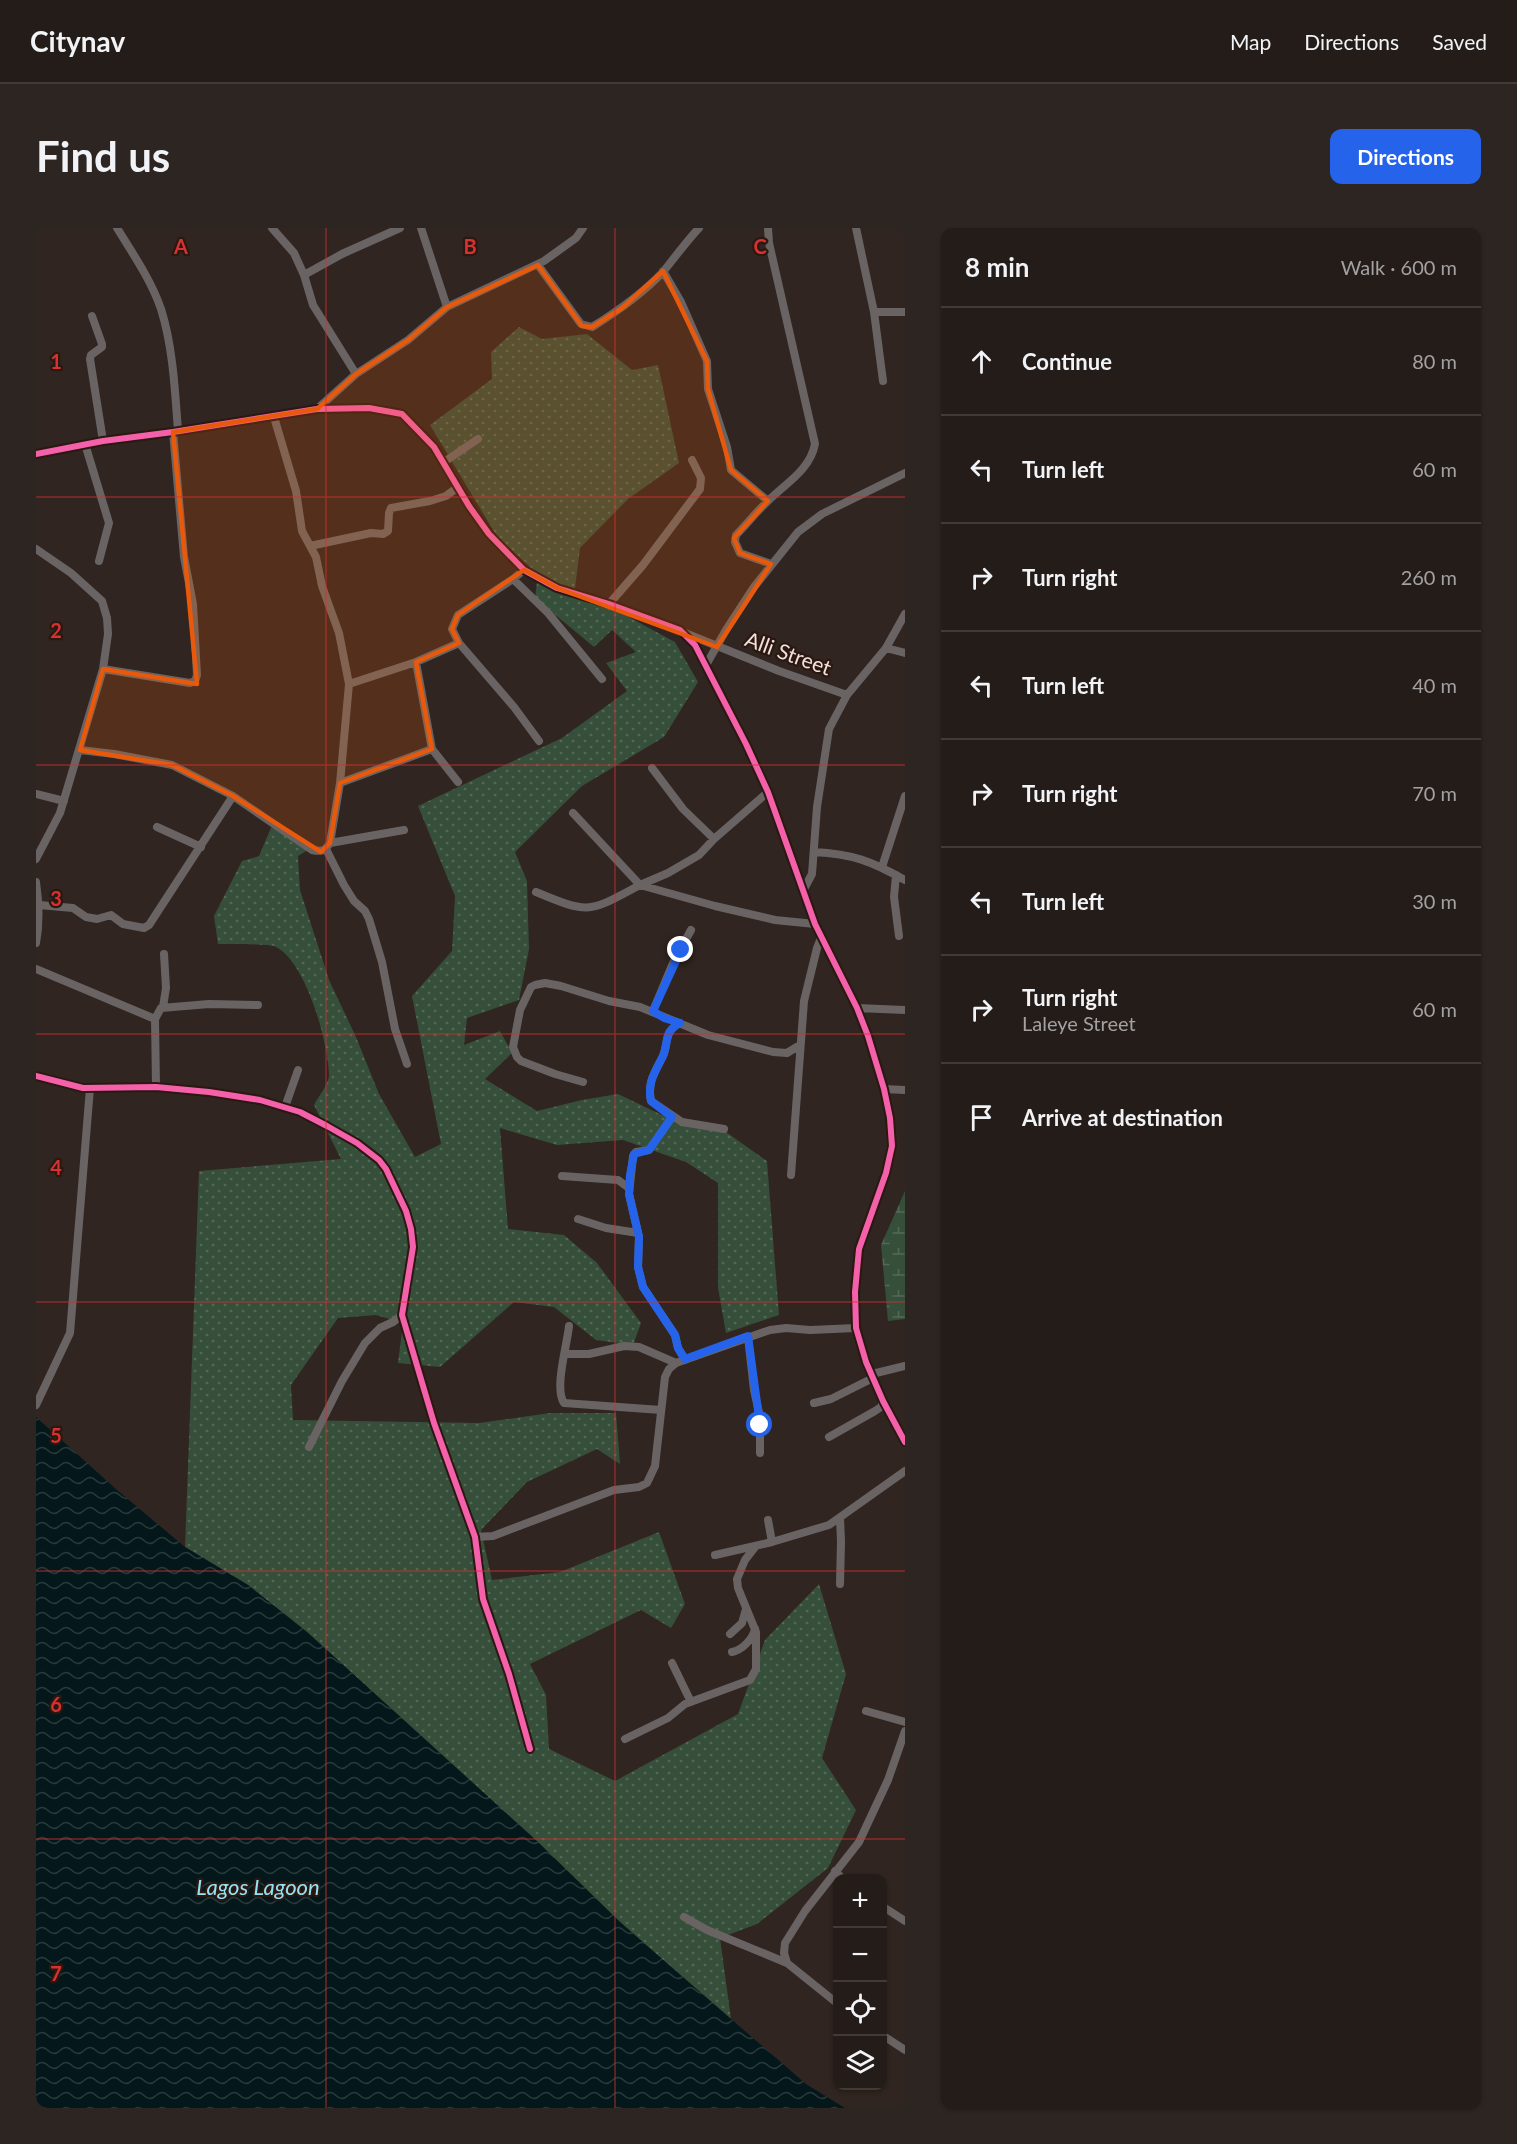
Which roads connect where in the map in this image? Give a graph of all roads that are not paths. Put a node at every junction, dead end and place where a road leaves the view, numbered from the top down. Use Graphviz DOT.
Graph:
graph roads {
  1 [pos="117,228"];
  2 [pos="272,228"];
  3 [pos="400,228"];
  4 [pos="421,228"];
  5 [pos="583,228"];
  6 [pos="699,228"];
  7 [pos="768,228"];
  8 [pos="856,228"];
  9 [pos="538,265"];
  10 [pos="663,271"];
  11 [pos="304,275"];
  12 [pos="447,307"];
  13 [pos="874,312"];
  14 [pos="905,312"];
  15 [pos="92,315"];
  16 [pos="356,374"];
  17 [pos="883,381"];
  18 [pos="318,409"];
  19 [pos="274,417"];
  20 [pos="176,432"];
  21 [pos="478,439"];
  22 [pos="103,441"];
  23 [pos="85,444"];
  24 [pos="36,454"];
  25 [pos="692,460"];
  26 [pos="444,462"];
  27 [pos="905,473"];
  28 [pos="458,487"];
  29 [pos="768,501"];
  30 [pos="310,546"];
  31 [pos="36,549"];
  32 [pos="99,561"];
  33 [pos="771,564"];
  34 [pos="524,570"];
  35 [pos="513,579"];
  36 [pos="609,604"];
  37 [pos="905,614"];
  38 [pos="680,630"];
  39 [pos="459,643"];
  40 [pos="717,647"];
  41 [pos="886,648"];
  42 [pos="905,653"];
  43 [pos="416,662"];
  44 [pos="706,665"];
  45 [pos="103,669"];
  46 [pos="602,679"];
  47 [pos="349,684"];
  48 [pos="847,694"];
  49 [pos="539,741"];
  50 [pos="432,749"];
  51 [pos="80,750"];
  52 [pos="652,768"];
  53 [pos="458,782"];
  54 [pos="340,783"];
  55 [pos="768,792"];
  56 [pos="36,794"];
  57 [pos="233,796"];
  58 [pos="905,796"];
  59 [pos="64,801"];
  60 [pos="573,813"];
  61 [pos="157,827"];
  62 [pos="404,830"];
  63 [pos="714,839"];
  64 [pos="328,846"];
  65 [pos="201,847"];
  66 [pos="814,852"];
  67 [pos="36,859"];
  68 [pos="882,867"];
  69 [pos="896,875"];
  70 [pos="905,880"];
  71 [pos="36,882"];
  72 [pos="640,885"];
  73 [pos="804,889"];
  74 [pos="536,892"];
  75 [pos="39,905"];
  76 [pos="815,924"];
  77 [pos="691,930"];
  78 [pos="899,936"];
  79 [pos="821,938"];
  80 [pos="36,943"];
  81 [pos="164,954"];
  82 [pos="36,969"];
  83 [pos="258,1005"];
  84 [pos="163,1006"];
  85 [pos="857,1008"];
  86 [pos="905,1010"];
  87 [pos="653,1011"];
  88 [pos="155,1019"];
  89 [pos="680,1023"];
  90 [pos="800,1046"];
  91 [pos="407,1064"];
  92 [pos="298,1070"];
  93 [pos="36,1077"];
  94 [pos="583,1082"];
  95 [pos="156,1087"];
  96 [pos="90,1088"];
  97 [pos="884,1089"];
  98 [pos="905,1090"];
  99 [pos="285,1107"];
  100 [pos="672,1117"];
  101 [pos="724,1129"];
  102 [pos="791,1175"];
  103 [pos="562,1176"];
  104 [pos="629,1188"];
  105 [pos="578,1219"];
  106 [pos="638,1233"];
  107 [pos="402,1315"];
  108 [pos="569,1326"];
  109 [pos="856,1328"];
  110 [pos="748,1336"];
  111 [pos="565,1354"];
  112 [pos="685,1359"];
  113 [pos="676,1364"];
  114 [pos="905,1366"];
  115 [pos="872,1376"];
  116 [pos="883,1401"];
  117 [pos="814,1403"];
  118 [pos="36,1405"];
  119 [pos="660,1410"];
  120 [pos="829,1437"];
  121 [pos="905,1442"];
  122 [pos="309,1447"];
  123 [pos="759,1453"];
  124 [pos="905,1471"];
  125 [pos="840,1518"];
  126 [pos="768,1520"];
  127 [pos="475,1537"];
  128 [pos="772,1542"];
  129 [pos="755,1547"];
  130 [pos="715,1555"];
  131 [pos="840,1584"];
  132 [pos="747,1609"];
  133 [pos="755,1629"];
  134 [pos="730,1634"];
  135 [pos="732,1652"];
  136 [pos="672,1663"];
  137 [pos="691,1702"];
  138 [pos="866,1711"];
  139 [pos="905,1722"];
  140 [pos="905,1731"];
  141 [pos="625,1739"];
  142 [pos="530,1749"];
  143 [pos="835,1871"];
  144 [pos="838,1874"];
  145 [pos="887,1909"];
  146 [pos="684,1917"];
  147 [pos="905,1921"];
  148 [pos="787,1963"];
  149 [pos="833,2001"];
  150 [pos="884,2036"];
  151 [pos="905,2050"];
  1 -- 20 [label="street"];
  2 -- 11 [label="street"];
  3 -- 11 [label="street"];
  4 -- 12 [label="street"];
  5 -- 9 [label="street"];
  6 -- 10 [label="street"];
  7 -- 29 [label="street"];
  8 -- 13 [label="street"];
  9 -- 10 [label="street"];
  9 -- 12 [label="street"];
  10 -- 29 [label="street"];
  11 -- 16 [label="street"];
  12 -- 16 [label="street"];
  13 -- 14 [label="street"];
  13 -- 17 [label="street"];
  15 -- 22 [label="street"];
  16 -- 18 [label="street"];
  18 -- 19 [label="street, Alli Street"];
  18 -- 26 [label="street, Alli Street"];
  19 -- 20 [label="street, Alli Street"];
  19 -- 30 [label="street"];
  20 -- 22 [label="street, Alli Street"];
  20 -- 45 [label="street"];
  21 -- 26 [label="street"];
  22 -- 23 [label="street, Alli Street"];
  23 -- 24 [label="street, Alli Street"];
  23 -- 32 [label="street"];
  25 -- 36 [label="street"];
  26 -- 28 [label="street, Alli Street"];
  27 -- 33 [label="street"];
  28 -- 30 [label="street"];
  28 -- 34 [label="street, Alli Street"];
  29 -- 33 [label="street"];
  30 -- 47 [label="street"];
  31 -- 45 [label="street"];
  33 -- 40 [label="street"];
  34 -- 35 [label="street"];
  34 -- 36 [label="street, Alli Street"];
  35 -- 39 [label="street"];
  35 -- 46 [label="street"];
  36 -- 38 [label="street, Alli Street"];
  37 -- 41 [label="street"];
  38 -- 40 [label="street, Alli Street"];
  38 -- 44 [label="street"];
  39 -- 43 [label="street"];
  39 -- 49 [label="street"];
  40 -- 44 [label="street"];
  40 -- 48 [label="street, Alli Street"];
  41 -- 42 [label="street"];
  41 -- 48 [label="street"];
  43 -- 47 [label="street"];
  43 -- 50 [label="street"];
  44 -- 55 [label="street"];
  45 -- 51 [label="street"];
  47 -- 54 [label="street"];
  48 -- 66 [label="street"];
  50 -- 53 [label="street"];
  50 -- 54 [label="street"];
  51 -- 57 [label="street"];
  51 -- 59 [label="street"];
  52 -- 63 [label="street"];
  54 -- 64 [label="street"];
  55 -- 63 [label="street"];
  55 -- 73 [label="street"];
  56 -- 59 [label="street"];
  57 -- 64 [label="street"];
  57 -- 65 [label="street"];
  58 -- 68 [label="street"];
  59 -- 67 [label="street"];
  60 -- 72 [label="street"];
  61 -- 65 [label="street"];
  62 -- 64 [label="street"];
  63 -- 72 [label="street"];
  64 -- 91 [label="street"];
  65 -- 75 [label="street"];
  66 -- 68 [label="street"];
  66 -- 73 [label="street"];
  68 -- 69 [label="street"];
  69 -- 70 [label="street"];
  69 -- 78 [label="street"];
  71 -- 75 [label="street"];
  72 -- 74 [label="street"];
  72 -- 76 [label="street"];
  73 -- 76 [label="street"];
  75 -- 80 [label="street"];
  76 -- 79 [label="street"];
  77 -- 87 [label="street"];
  79 -- 85 [label="street"];
  79 -- 90 [label="street"];
  81 -- 84 [label="street"];
  82 -- 88 [label="street"];
  83 -- 84 [label="street"];
  84 -- 88 [label="street"];
  85 -- 86 [label="street"];
  85 -- 97 [label="street"];
  87 -- 89 [label="street"];
  87 -- 94 [label="street"];
  88 -- 95 [label="street"];
  89 -- 90 [label="street"];
  89 -- 100 [label="street"];
  90 -- 102 [label="street"];
  92 -- 99 [label="street"];
  93 -- 96 [label="street"];
  95 -- 96 [label="street"];
  95 -- 99 [label="street"];
  96 -- 118 [label="street"];
  97 -- 98 [label="street"];
  97 -- 109 [label="street"];
  99 -- 107 [label="street"];
  100 -- 101 [label="street"];
  100 -- 104 [label="street"];
  103 -- 104 [label="street"];
  104 -- 106 [label="street"];
  105 -- 106 [label="street"];
  106 -- 112 [label="street"];
  107 -- 122 [label="street"];
  107 -- 127 [label="street"];
  108 -- 111 [label="street"];
  109 -- 110 [label="street"];
  109 -- 115 [label="street"];
  110 -- 112 [label="street"];
  110 -- 123 [label="street"];
  111 -- 113 [label="street"];
  111 -- 119 [label="street"];
  112 -- 113 [label="street"];
  113 -- 119 [label="street"];
  114 -- 115 [label="street"];
  115 -- 116 [label="street"];
  115 -- 117 [label="street"];
  116 -- 120 [label="street"];
  116 -- 121 [label="street"];
  119 -- 127 [label="street"];
  124 -- 125 [label="street"];
  125 -- 128 [label="street"];
  125 -- 131 [label="street"];
  126 -- 128 [label="street"];
  127 -- 142 [label="street"];
  128 -- 129 [label="street"];
  129 -- 130 [label="street"];
  129 -- 132 [label="street"];
  132 -- 133 [label="street"];
  132 -- 134 [label="street"];
  133 -- 135 [label="street"];
  133 -- 137 [label="street"];
  136 -- 137 [label="street"];
  137 -- 141 [label="street"];
  138 -- 139 [label="street"];
  140 -- 143 [label="street"];
  143 -- 144 [label="street"];
  143 -- 148 [label="street"];
  145 -- 147 [label="street"];
  146 -- 148 [label="street"];
  148 -- 149 [label="street"];
  150 -- 151 [label="street"];
}
